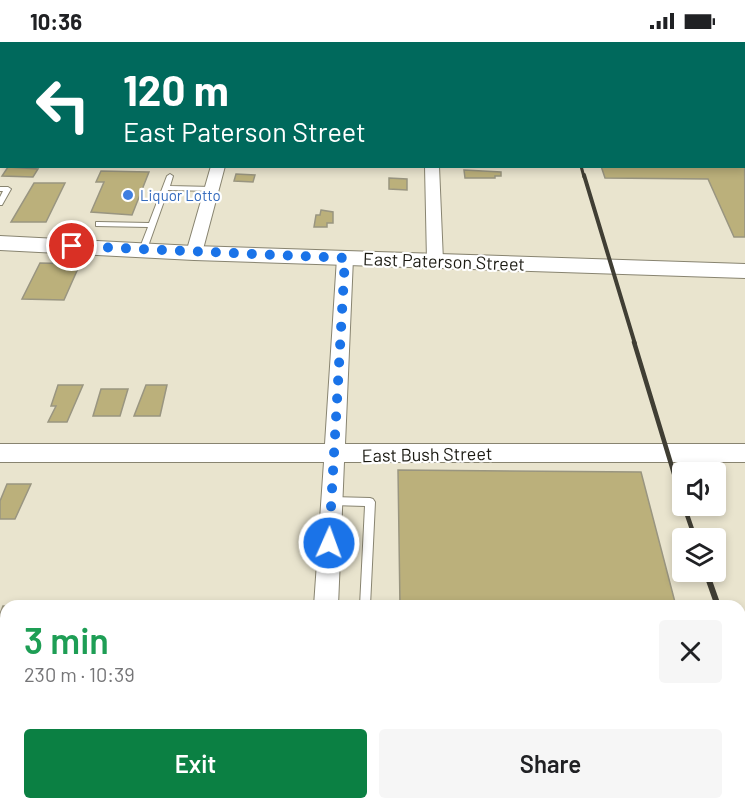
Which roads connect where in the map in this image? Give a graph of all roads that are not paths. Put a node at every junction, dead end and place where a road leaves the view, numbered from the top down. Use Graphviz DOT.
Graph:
graph roads {
  1 [pos="217,168"];
  2 [pos="432,168"];
  3 [pos="170,177"];
  4 [pos="166,188"];
  5 [pos="0,189"];
  6 [pos="212,189"];
  7 [pos="0,203"];
  8 [pos="98,224"];
  9 [pos="152,225"];
  10 [pos="0,243"];
  11 [pos="143,250"];
  12 [pos="194,253"];
  13 [pos="345,258"];
  14 [pos="435,261"];
  15 [pos="745,271"];
  16 [pos="0,453"];
  17 [pos="745,453"];
  18 [pos="333,455"];
  19 [pos="331,501"];
  20 [pos="326,600"];
  21 [pos="366,600"];
  1 -- 6 [label="street"];
  2 -- 14 [label="street"];
  3 -- 4 [label="lane"];
  4 -- 6 [label="lane"];
  4 -- 9 [label="lane"];
  5 -- 7 [label="lane"];
  6 -- 12 [label="street"];
  8 -- 9 [label="lane"];
  9 -- 11 [label="lane"];
  10 -- 11 [label="street, East Paterson Street"];
  11 -- 12 [label="street, East Paterson Street"];
  12 -- 13 [label="street, East Paterson Street"];
  13 -- 14 [label="street, East Paterson Street"];
  13 -- 18 [label="street"];
  14 -- 15 [label="street, East Paterson Street"];
  16 -- 18 [label="street, East Bush Street"];
  17 -- 18 [label="street, East Bush Street"];
  18 -- 19 [label="street"];
  19 -- 20 [label="street"];
  19 -- 21 [label="lane"];
}
